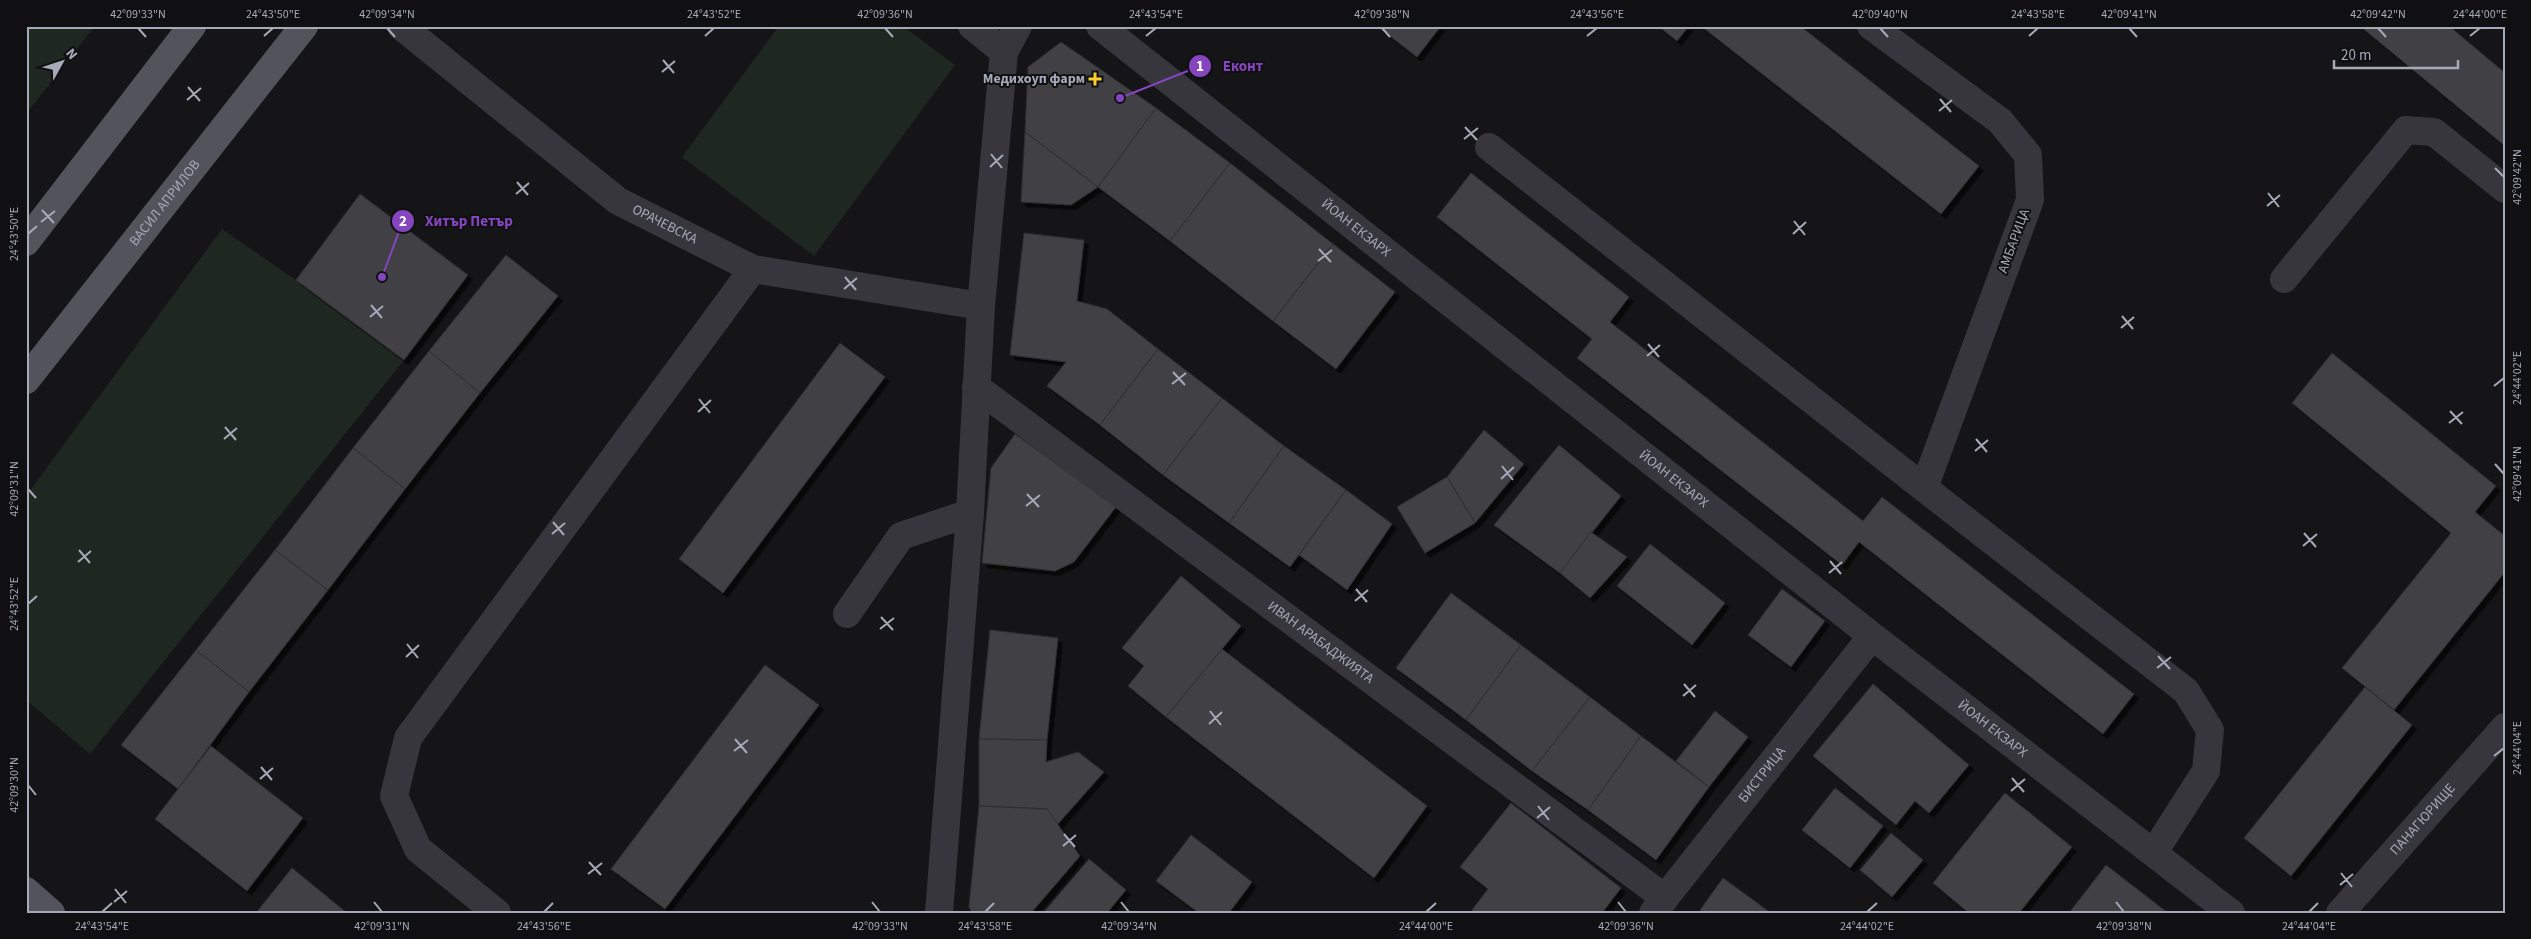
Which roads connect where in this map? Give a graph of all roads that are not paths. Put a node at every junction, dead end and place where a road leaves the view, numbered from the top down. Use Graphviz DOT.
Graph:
graph roads {
  1 [pos="192,26"];
  2 [pos="304,26"];
  3 [pos="401,26"];
  4 [pos="972,26"];
  5 [pos="1018,26"];
  6 [pos="1871,26"];
  7 [pos="1118,32"];
  8 [pos="1004,52"];
  9 [pos="1489,147"];
  10 [pos="2505,189"];
  11 [pos="26,242"];
  12 [pos="753,269"];
  13 [pos="2284,279"];
  14 [pos="981,306"];
  15 [pos="26,380"];
  16 [pos="976,387"];
  17 [pos="1924,488"];
  18 [pos="970,513"];
  19 [pos="847,614"];
  20 [pos="1872,636"];
  21 [pos="2505,726"];
  22 [pos="2154,852"];
  23 [pos="26,891"];
  24 [pos="1659,905"];
  25 [pos="51,913"];
  26 [pos="497,913"];
  27 [pos="939,913"];
  28 [pos="2231,913"];
  29 [pos="2340,913"];
  1 -- 11 [label="main road"];
  2 -- 15 [label="main road, ВАСИЛ АПРИЛОВ"];
  3 -- 12 [label="street, ОРАЧЕВСКА"];
  4 -- 8 [label="street"];
  5 -- 8 [label="street"];
  6 -- 17 [label="street, АМБАРИЦА"];
  7 -- 20 [label="street, ЙОАН ЕКЗАРХ"];
  8 -- 14 [label="street"];
  9 -- 17 [label="street"];
  10 -- 13 [label="street"];
  12 -- 14 [label="street, ОРАЧЕВСКА"];
  12 -- 26 [label="street"];
  14 -- 16 [label="street"];
  16 -- 18 [label="street"];
  16 -- 24 [label="street, ИВАН АРАБАДЖИЯТА"];
  17 -- 22 [label="street"];
  18 -- 19 [label="street"];
  18 -- 27 [label="street"];
  20 -- 22 [label="street, ЙОАН ЕКЗАРХ"];
  20 -- 24 [label="street, БИСТРИЦА"];
  21 -- 29 [label="street, ПАНАГЮРИЩЕ"];
  22 -- 28 [label="street, ЙОАН ЕКЗАРХ"];
  23 -- 25 [label="main road"];
}
